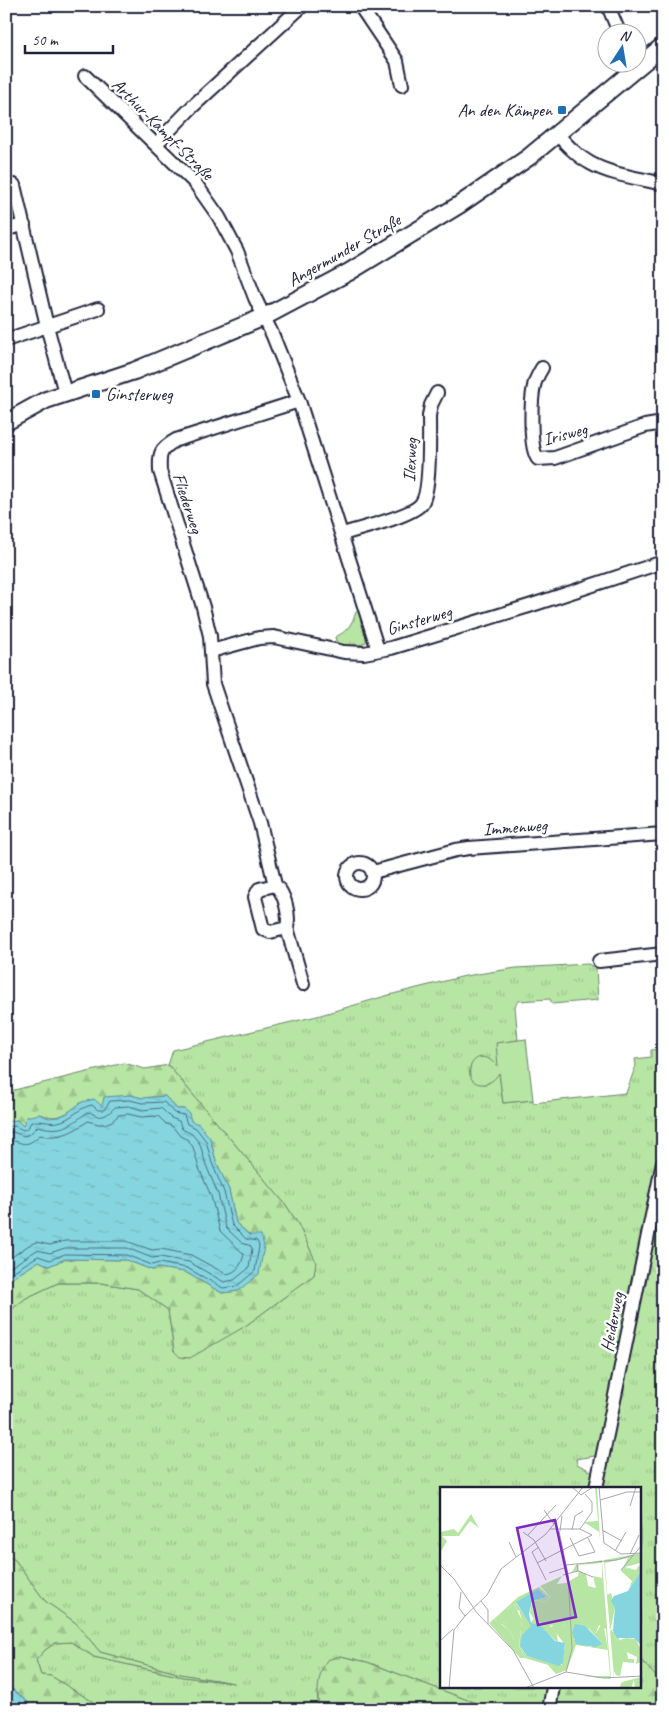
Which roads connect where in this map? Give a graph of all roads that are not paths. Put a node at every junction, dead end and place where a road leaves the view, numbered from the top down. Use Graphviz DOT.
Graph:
graph roads {
  1 [pos="302,6"];
  2 [pos="360,6"];
  3 [pos="608,6"];
  4 [pos="615,22"];
  5 [pos="663,46"];
  6 [pos="646,58"];
  7 [pos="628,72"];
  8 [pos="85,76"];
  9 [pos="402,85"];
  10 [pos="557,134"];
  11 [pos="156,144"];
  12 [pos="663,184"];
  13 [pos="14,185"];
  14 [pos="24,225"];
  15 [pos="6,229"];
  16 [pos="98,309"];
  17 [pos="264,317"];
  18 [pos="47,326"];
  19 [pos="6,340"];
  20 [pos="542,368"];
  21 [pos="65,393"];
  22 [pos="437,393"];
  23 [pos="299,401"];
  24 [pos="6,422"];
  25 [pos="663,423"];
  26 [pos="342,534"];
  27 [pos="663,562"];
  28 [pos="378,650"];
  29 [pos="211,651"];
  30 [pos="663,834"];
  31 [pos="373,872"];
  32 [pos="275,885"];
  33 [pos="287,928"];
  34 [pos="663,954"];
  35 [pos="599,960"];
  36 [pos="303,984"];
  37 [pos="663,1162"];
  38 [pos="596,1487"];
  39 [pos="553,1688"];
  40 [pos="548,1710"];
  1 -- 11 [label="street"];
  2 -- 9 [label="street"];
  3 -- 4 [label="street"];
  5 -- 6 [label="main road, Angermunder Straße"];
  7 -- 10 [label="main road, Angermunder Straße"];
  8 -- 11 [label="street, Arthur-Kampf-Straße"];
  10 -- 12 [label="street"];
  10 -- 17 [label="main road, Angermunder Straße"];
  11 -- 17 [label="street, Arthur-Kampf-Straße"];
  13 -- 14 [label="street"];
  14 -- 15 [label="street"];
  14 -- 18 [label="street"];
  16 -- 18 [label="street"];
  17 -- 21 [label="main road, Angermunder Straße"];
  17 -- 23 [label="street, Ginsterweg"];
  18 -- 19 [label="street"];
  18 -- 21 [label="street"];
  20 -- 25 [label="street, Irisweg"];
  21 -- 24 [label="main road, Angermunder Straße"];
  22 -- 26 [label="street, Ilexweg"];
  23 -- 26 [label="street, Ginsterweg"];
  23 -- 29 [label="street, Fliederweg"];
  26 -- 28 [label="street, Ginsterweg"];
  27 -- 28 [label="street, Ginsterweg"];
  28 -- 29 [label="street"];
  29 -- 32 [label="street, Fliederweg"];
  30 -- 31 [label="street, Immenweg"];
  32 -- 33 [label="street, Fliederweg"];
  32 -- 33 [label="street"];
  33 -- 36 [label="street, Fliederweg"];
  34 -- 35 [label="street"];
  37 -- 38 [label="street, Heiderweg"];
  39 -- 40 [label="street"];
}
